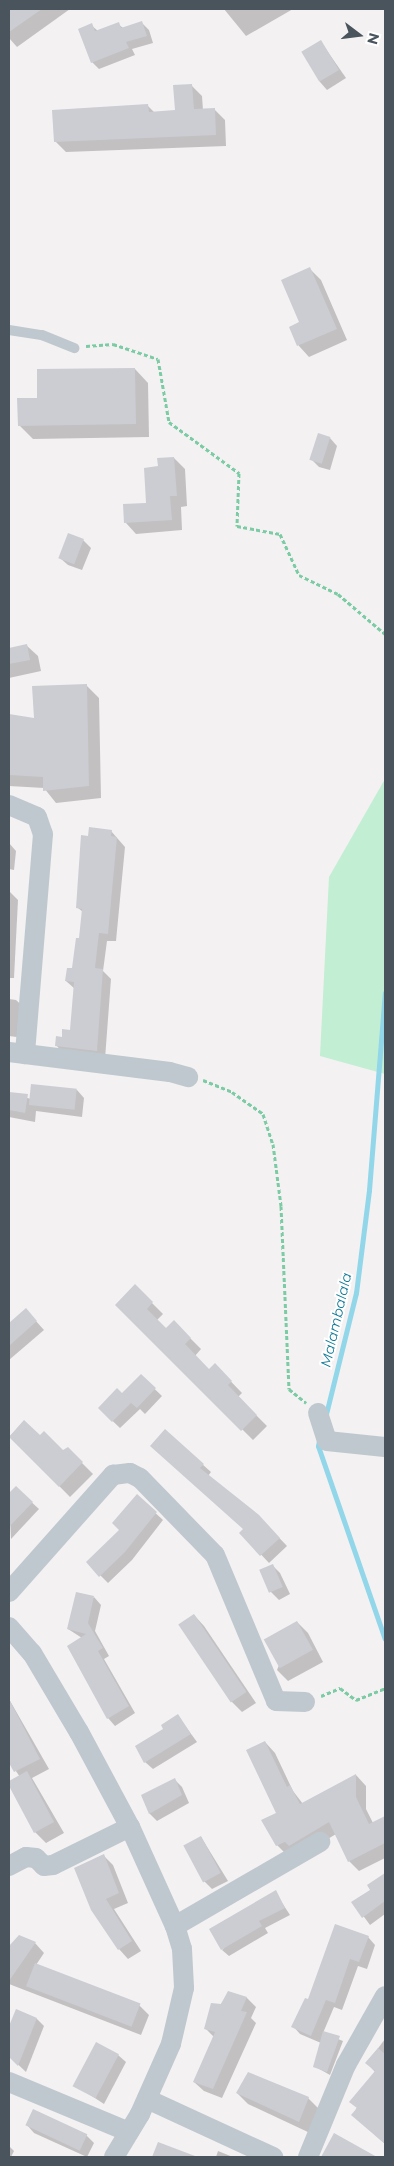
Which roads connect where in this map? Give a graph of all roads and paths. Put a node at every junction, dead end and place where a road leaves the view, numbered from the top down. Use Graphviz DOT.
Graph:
graph roads {
  1 [pos="9,330"];
  2 [pos="75,348"];
  3 [pos="385,634"];
  4 [pos="9,805"];
  5 [pos="17,1053"];
  6 [pos="188,1077"];
  7 [pos="318,1413"];
  8 [pos="385,1447"];
  9 [pos="9,1592"];
  10 [pos="9,1627"];
  11 [pos="385,1688"];
  12 [pos="305,1702"];
  13 [pos="130,1827"];
  14 [pos="320,1842"];
  15 [pos="9,1866"];
  16 [pos="175,1926"];
  17 [pos="385,1996"];
  18 [pos="9,2082"];
  19 [pos="147,2100"];
  20 [pos="129,2132"];
  21 [pos="114,2157"];
  22 [pos="273,2157"];
  23 [pos="308,2157"];
  1 -- 2 [label="lane"];
  2 -- 3 [label="path"];
  4 -- 5 [label="street"];
  5 -- 6 [label="street"];
  6 -- 7 [label="path"];
  7 -- 8 [label="street"];
  9 -- 12 [label="street"];
  10 -- 13 [label="street"];
  11 -- 12 [label="path"];
  13 -- 15 [label="street"];
  13 -- 16 [label="street"];
  14 -- 16 [label="street"];
  16 -- 19 [label="street"];
  17 -- 23 [label="street"];
  18 -- 20 [label="street"];
  19 -- 20 [label="street"];
  19 -- 22 [label="street"];
  20 -- 21 [label="street"];
}
